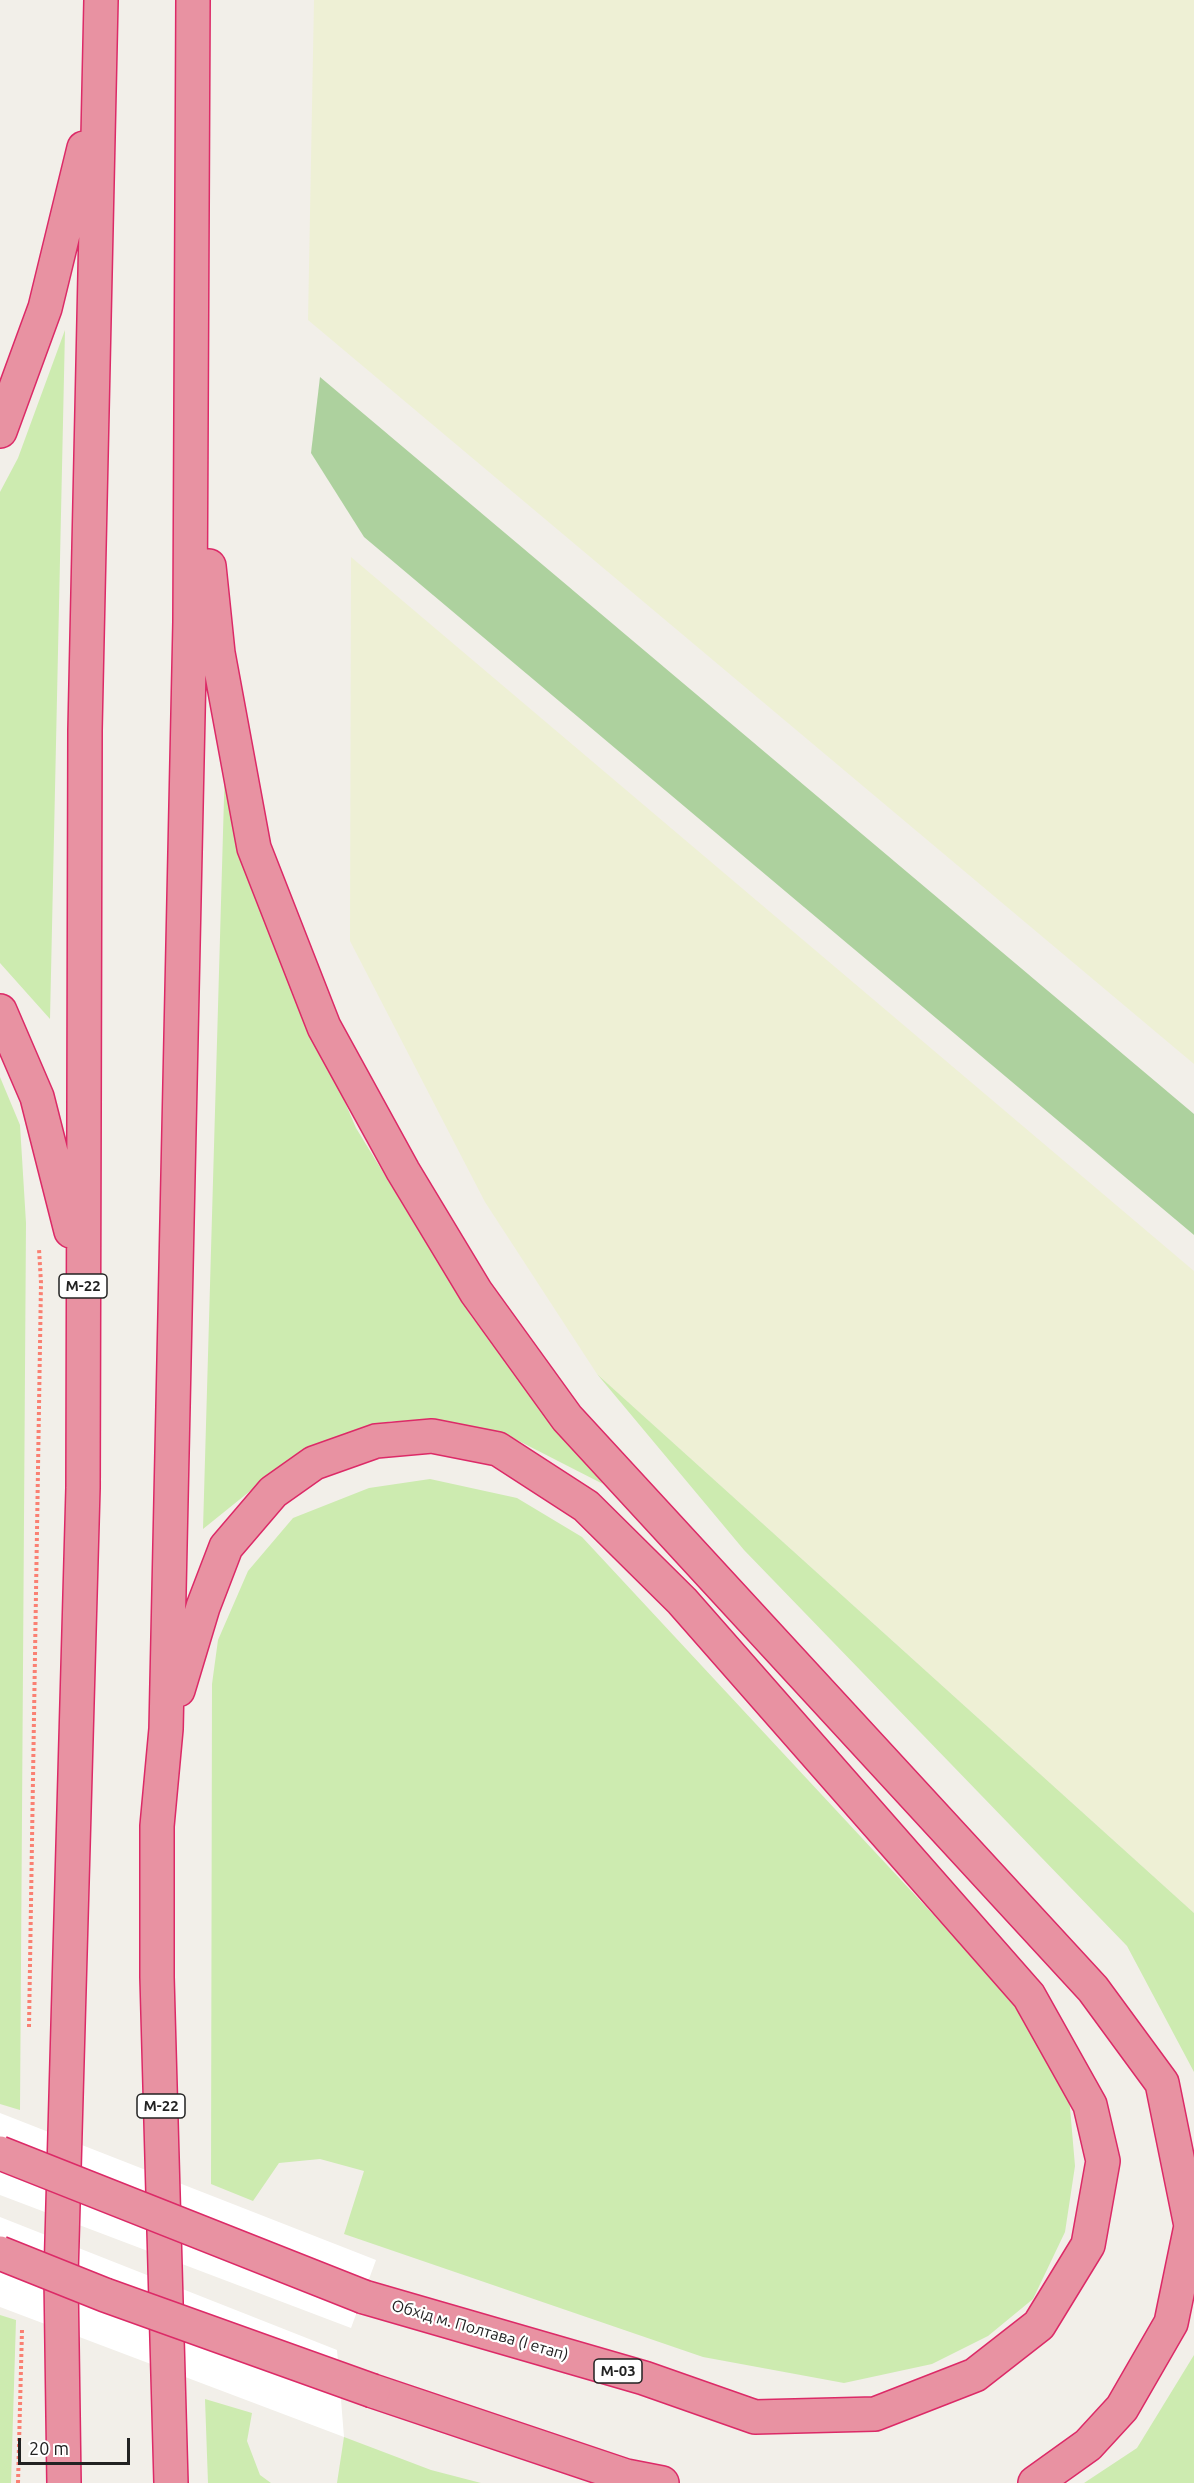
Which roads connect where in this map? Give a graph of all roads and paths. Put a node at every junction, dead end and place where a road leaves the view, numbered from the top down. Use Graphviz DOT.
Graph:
graph roads {
  1 [pos="101,0"];
  2 [pos="193,0"];
  3 [pos="99,88"];
  4 [pos="191,410"];
  5 [pos="0,431"];
  6 [pos="0,1011"];
  7 [pos="39,1238"];
  8 [pos="83,1278"];
  9 [pos="166,1729"];
  10 [pos="29,2031"];
  11 [pos="0,2153"];
  12 [pos="0,2253"];
  13 [pos="22,2330"];
  14 [pos="61,2476"];
  15 [pos="18,2483"];
  16 [pos="171,2483"];
  17 [pos="662,2483"];
  18 [pos="1035,2483"];
  1 -- 3 [label="highway, М-22"];
  2 -- 4 [label="highway, М-22"];
  3 -- 5 [label="highway"];
  3 -- 8 [label="highway, М-22"];
  4 -- 9 [label="highway, М-22"];
  4 -- 18 [label="highway"];
  6 -- 8 [label="highway"];
  7 -- 10 [label="path"];
  8 -- 14 [label="highway, М-22"];
  9 -- 11 [label="highway, Обхід м. Полтава (I етап) / М-03, bridge"];
  9 -- 16 [label="highway, М-22"];
  12 -- 17 [label="highway, bridge"];
  13 -- 15 [label="path"];
}
